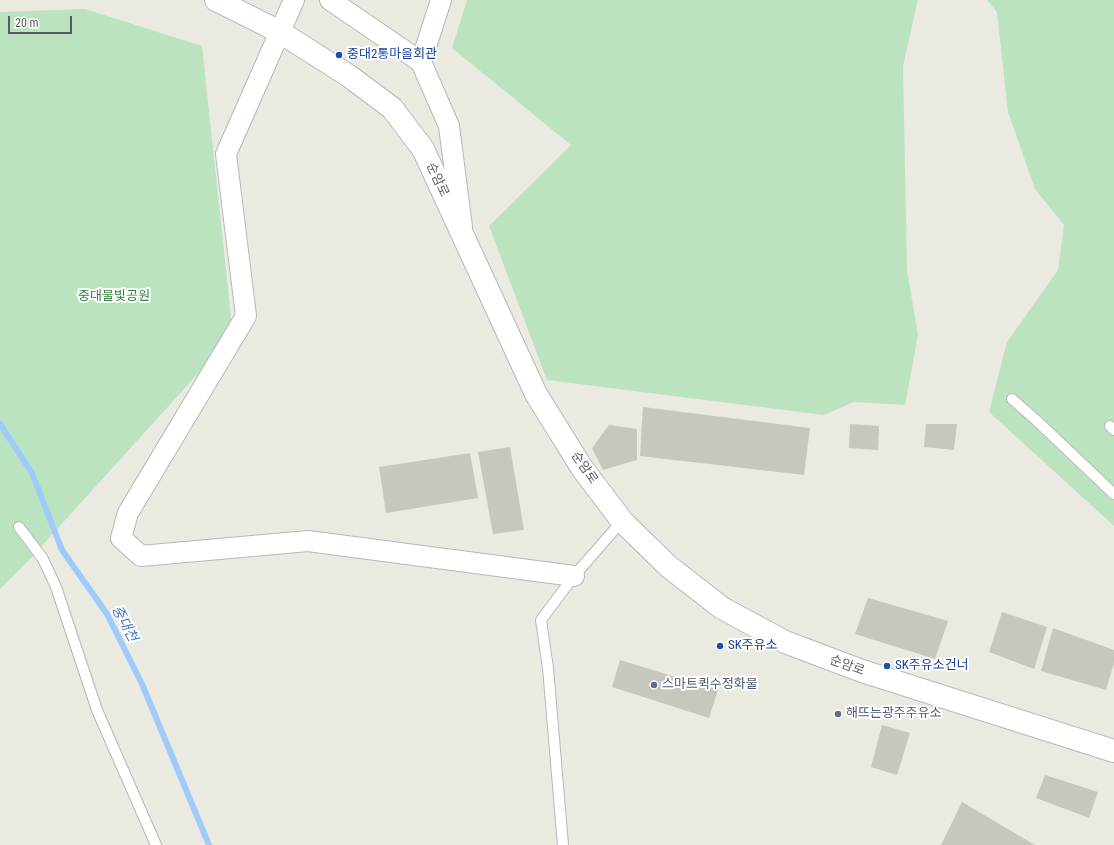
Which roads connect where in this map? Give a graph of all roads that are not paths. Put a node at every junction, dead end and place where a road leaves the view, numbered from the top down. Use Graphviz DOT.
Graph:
graph roads {
  1 [pos="216,0"];
  2 [pos="294,0"];
  3 [pos="330,0"];
  4 [pos="441,0"];
  5 [pos="280,32"];
  6 [pos="421,62"];
  7 [pos="464,238"];
  8 [pos="1012,399"];
  9 [pos="1114,494"];
  10 [pos="622,521"];
  11 [pos="19,527"];
  12 [pos="574,576"];
  13 [pos="1114,751"];
  14 [pos="156,845"];
  15 [pos="563,845"];
  1 -- 5 [label="street, 순암로"];
  2 -- 5 [label="street"];
  3 -- 6 [label="street"];
  4 -- 6 [label="street"];
  5 -- 7 [label="street, 순암로"];
  5 -- 12 [label="street"];
  6 -- 7 [label="street"];
  7 -- 10 [label="street, 순암로"];
  8 -- 9 [label="lane"];
  10 -- 12 [label="lane"];
  10 -- 13 [label="street, 순암로"];
  11 -- 14 [label="lane"];
  12 -- 15 [label="lane"];
}
